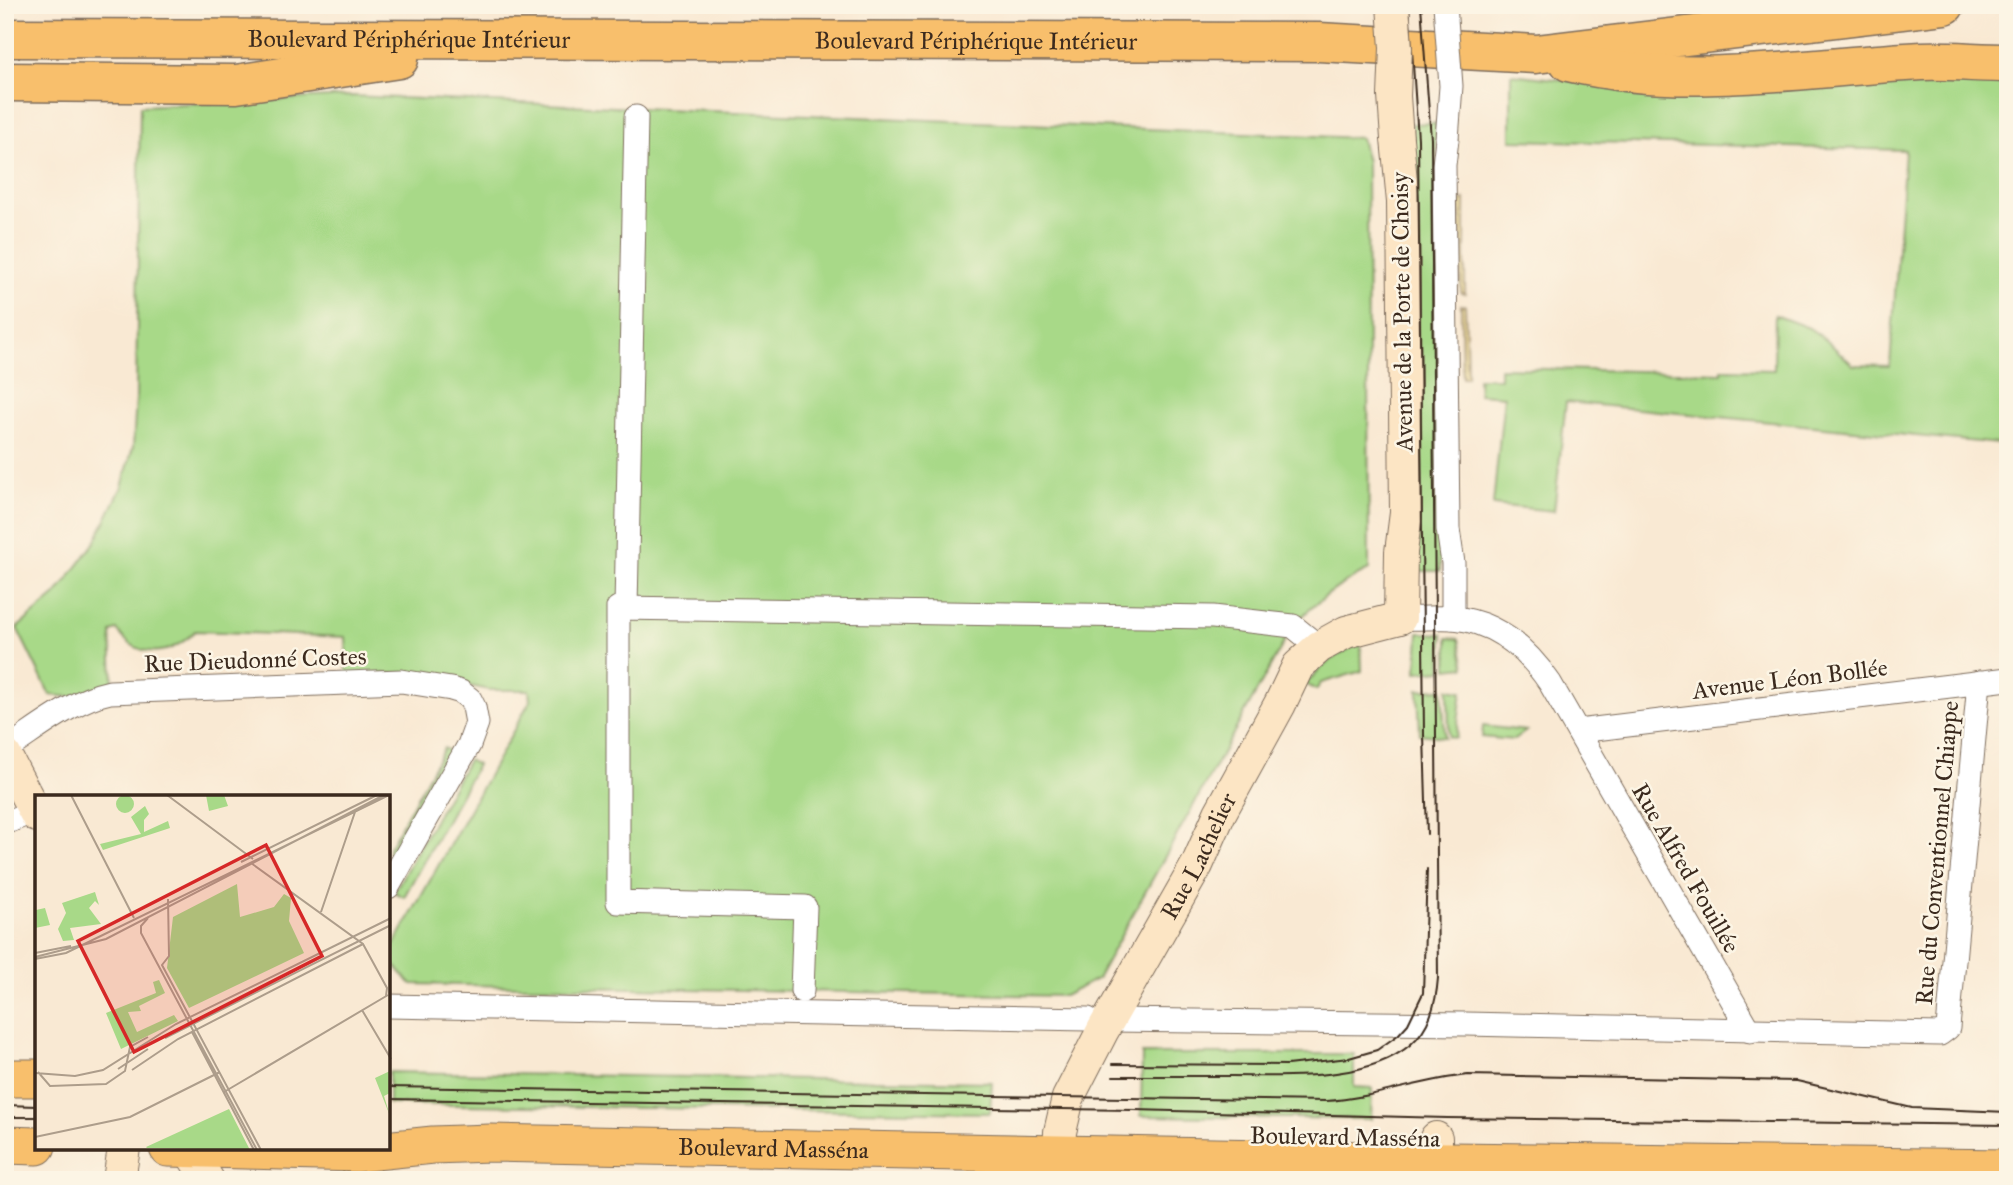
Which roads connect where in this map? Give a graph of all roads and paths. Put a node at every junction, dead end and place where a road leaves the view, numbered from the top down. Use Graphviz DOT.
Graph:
graph roads {
  1 [pos="1394,5"];
  2 [pos="1445,5"];
  3 [pos="1945,5"];
  4 [pos="5,38"];
  5 [pos="522,41"];
  6 [pos="1536,54"];
  7 [pos="2008,63"];
  8 [pos="5,82"];
  9 [pos="636,117"];
  10 [pos="626,608"];
  11 [pos="1400,618"];
  12 [pos="1453,618"];
  13 [pos="1319,647"];
  14 [pos="2008,679"];
  15 [pos="1979,682"];
  16 [pos="1578,731"];
  17 [pos="5,753"];
  18 [pos="35,812"];
  19 [pos="35,814"];
  20 [pos="5,823"];
  21 [pos="390,883"];
  22 [pos="802,991"];
  23 [pos="390,1006"];
  24 [pos="1099,1020"];
  25 [pos="1750,1031"];
  26 [pos="5,1078"];
  27 [pos="35,1078"];
  28 [pos="390,1124"];
  29 [pos="1059,1143"];
  30 [pos="5,1145"];
  31 [pos="35,1146"];
  32 [pos="390,1149"];
  33 [pos="124,1150"];
  34 [pos="189,1150"];
  35 [pos="255,1150"];
  36 [pos="385,1150"];
  37 [pos="2008,1150"];
  38 [pos="1436,1159"];
  39 [pos="2008,1168"];
  40 [pos="119,1180"];
  41 [pos="208,1180"];
  1 -- 11 [label="main road, Avenue de la Porte de Choisy, bridge"];
  2 -- 12 [label="street, Avenue de la Porte de Choisy, bridge"];
  3 -- 6 [label="highway, Boulevard Périphérique Intérieur"];
  4 -- 5 [label="highway, Boulevard Périphérique Intérieur"];
  5 -- 6 [label="highway, Boulevard Périphérique Intérieur"];
  5 -- 8 [label="highway"];
  6 -- 7 [label="highway"];
  9 -- 10 [label="street"];
  10 -- 13 [label="street"];
  10 -- 22 [label="street"];
  11 -- 12 [label="street, Rue Alfred Fouillée"];
  11 -- 13 [label="main road, Rue Lachelier"];
  12 -- 16 [label="street, Rue Alfred Fouillée"];
  13 -- 24 [label="main road, Rue Lachelier"];
  14 -- 15 [label="street, Avenue Léon Bollée"];
  15 -- 16 [label="street, Avenue Léon Bollée"];
  15 -- 25 [label="street, Rue du Conventionnel Chiappe"];
  16 -- 25 [label="street, Rue Alfred Fouillée"];
  17 -- 18 [label="main road"];
  17 -- 21 [label="street, Rue Dieudonné Costes"];
  19 -- 20 [label="street"];
  23 -- 24 [label="street"];
  24 -- 25 [label="street"];
  24 -- 29 [label="main road, Rue Lachelier"];
  26 -- 27 [label="main road"];
  28 -- 29 [label="main road, Boulevard Masséna"];
  29 -- 32 [label="main road, Boulevard Masséna"];
  29 -- 38 [label="main road, Boulevard Masséna"];
  30 -- 31 [label="main road"];
  33 -- 40 [label="main road"];
  34 -- 41 [label="main road"];
  35 -- 36 [label="main road, Boulevard Masséna"];
  37 -- 38 [label="main road, Boulevard Masséna"];
  38 -- 39 [label="main road, Boulevard Masséna"];
}
